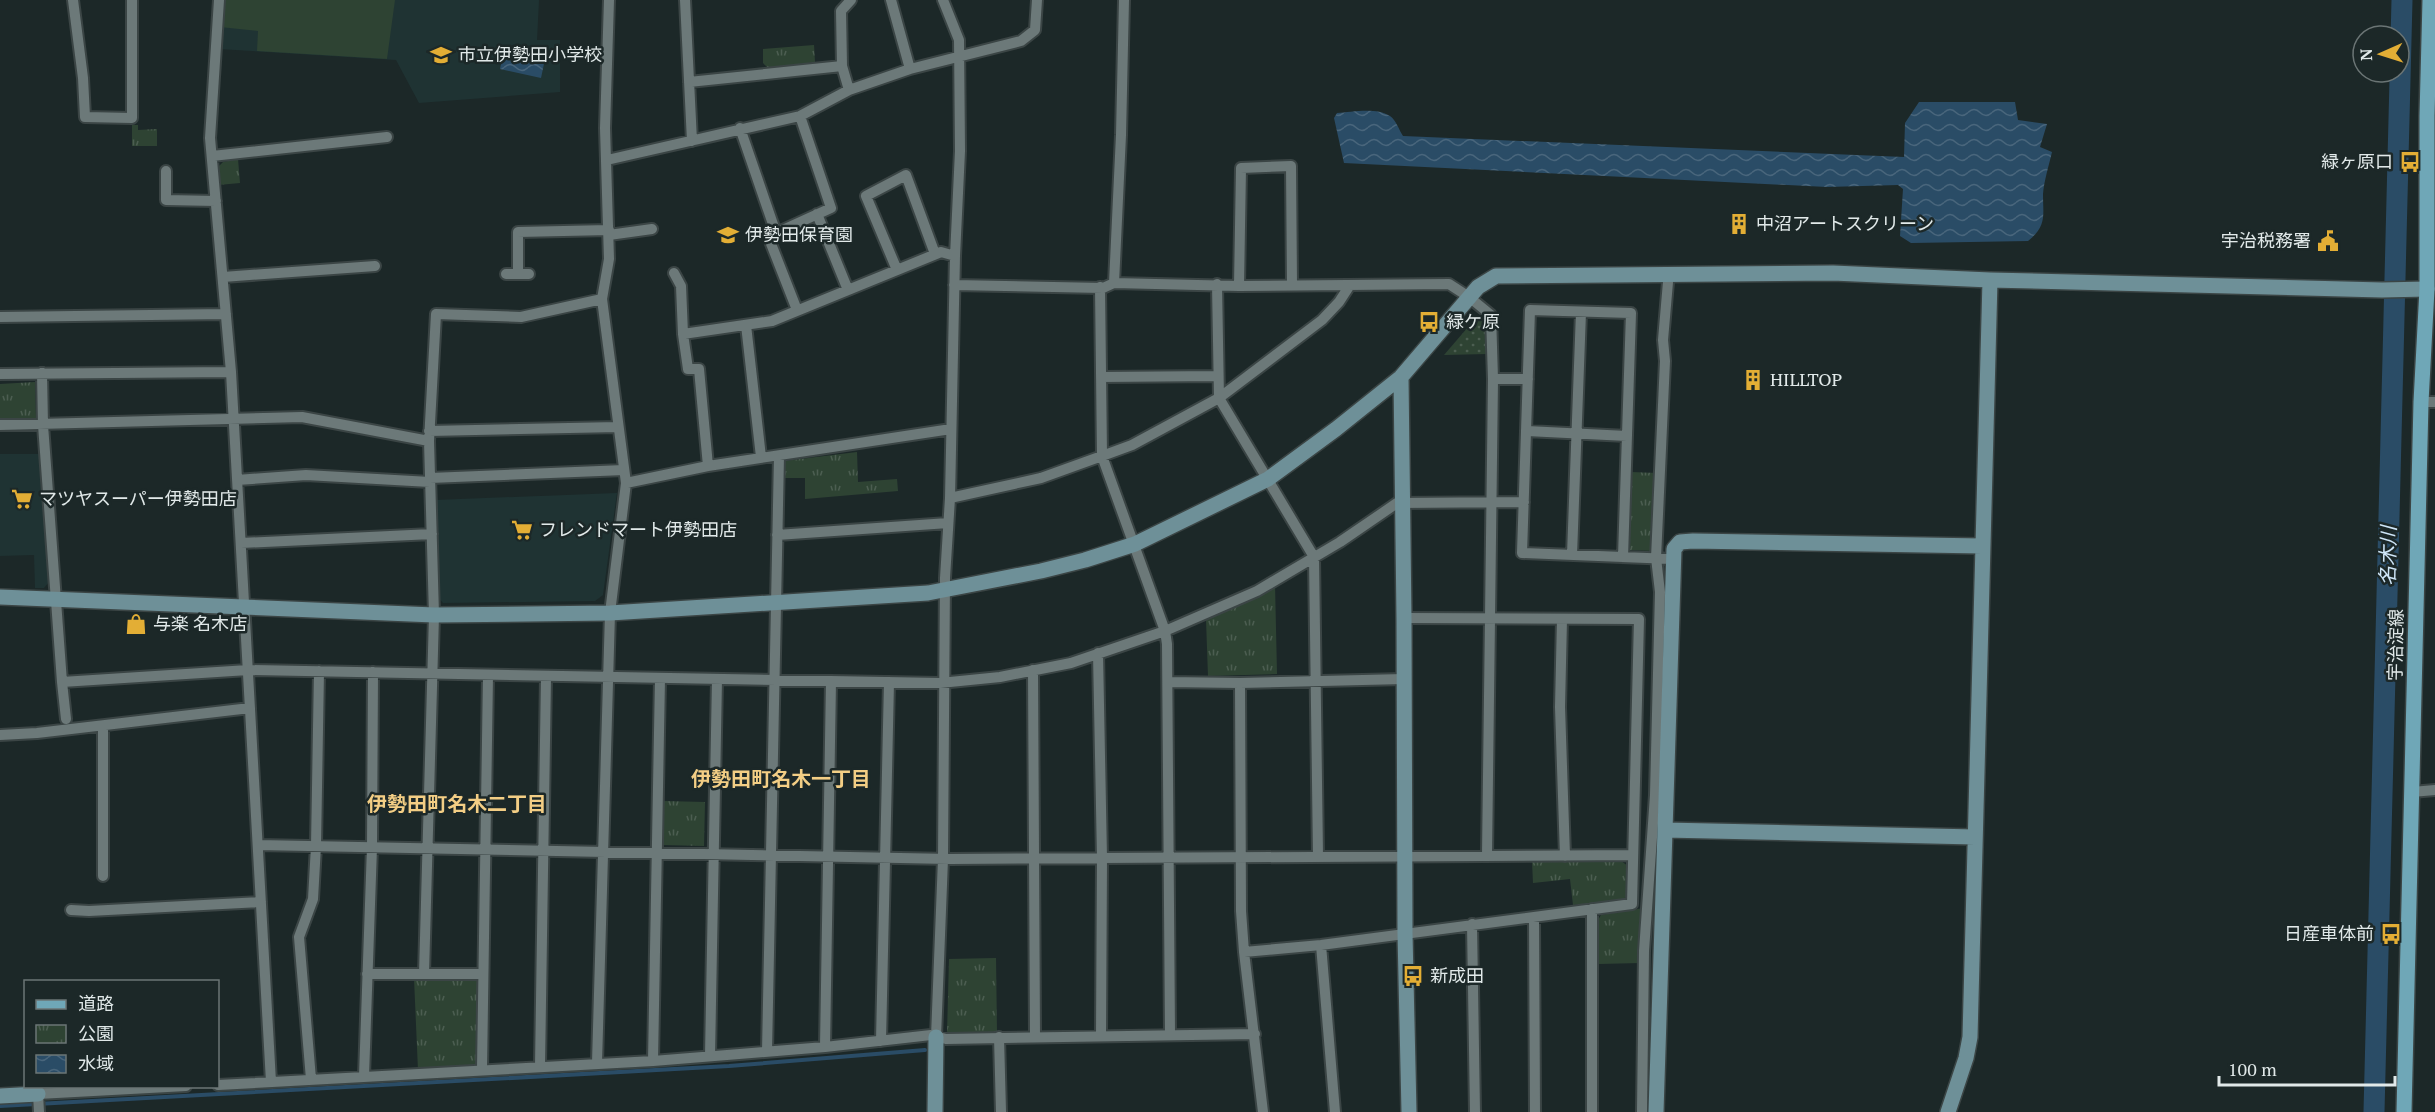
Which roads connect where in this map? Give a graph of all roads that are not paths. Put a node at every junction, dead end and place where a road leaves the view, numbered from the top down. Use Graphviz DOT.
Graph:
graph roads {
  1 [pos="73,0"];
  2 [pos="132,0"];
  3 [pos="219,0"];
  4 [pos="609,0"];
  5 [pos="685,0"];
  6 [pos="851,0"];
  7 [pos="891,0"];
  8 [pos="943,0"];
  9 [pos="1037,0"];
  10 [pos="1124,0"];
  11 [pos="2430,0"];
  12 [pos="958,56"];
  13 [pos="842,66"];
  14 [pos="910,69"];
  15 [pos="689,82"];
  16 [pos="849,90"];
  17 [pos="2431,115"];
  18 [pos="800,116"];
  19 [pos="740,128"];
  20 [pos="387,136"];
  21 [pos="692,141"];
  22 [pos="212,156"];
  23 [pos="607,160"];
  24 [pos="166,171"];
  25 [pos="216,201"];
  26 [pos="817,214"];
  27 [pos="652,229"];
  28 [pos="609,233"];
  29 [pos="776,233"];
  30 [pos="935,254"];
  31 [pos="955,256"];
  32 [pos="375,266"];
  33 [pos="897,270"];
  34 [pos="674,273"];
  35 [pos="506,274"];
  36 [pos="223,276"];
  37 [pos="1990,280"];
  38 [pos="1668,282"];
  39 [pos="1114,283"];
  40 [pos="1217,284"];
  41 [pos="954,285"];
  42 [pos="1292,285"];
  43 [pos="1350,285"];
  44 [pos="1239,286"];
  45 [pos="1100,288"];
  46 [pos="848,290"];
  47 [pos="2427,290"];
  48 [pos="1469,297"];
  49 [pos="602,299"];
  50 [pos="797,310"];
  51 [pos="1581,312"];
  52 [pos="226,314"];
  53 [pos="0,317"];
  54 [pos="746,325"];
  55 [pos="683,334"];
  56 [pos="231,372"];
  57 [pos="42,373"];
  58 [pos="0,374"];
  59 [pos="1218,376"];
  60 [pos="1101,377"];
  61 [pos="1401,377"];
  62 [pos="1492,379"];
  63 [pos="1528,379"];
  64 [pos="1219,398"];
  65 [pos="2428,402"];
  66 [pos="234,420"];
  67 [pos="0,425"];
  68 [pos="43,425"];
  69 [pos="618,427"];
  70 [pos="951,429"];
  71 [pos="1527,431"];
  72 [pos="1576,433"];
  73 [pos="429,436"];
  74 [pos="1627,436"];
  75 [pos="779,456"];
  76 [pos="1102,456"];
  77 [pos="762,458"];
  78 [pos="708,466"];
  79 [pos="624,470"];
  80 [pos="1268,479"];
  81 [pos="237,480"];
  82 [pos="430,480"];
  83 [pos="626,483"];
  84 [pos="950,498"];
  85 [pos="1491,502"];
  86 [pos="1524,502"];
  87 [pos="1403,503"];
  88 [pos="948,523"];
  89 [pos="432,534"];
  90 [pos="777,535"];
  91 [pos="241,543"];
  92 [pos="1135,544"];
  93 [pos="1982,546"];
  94 [pos="1572,555"];
  95 [pos="1314,557"];
  96 [pos="1622,557"];
  97 [pos="1656,558"];
  98 [pos="1673,559"];
  99 [pos="945,590"];
  100 [pos="0,597"];
  101 [pos="57,599"];
  102 [pos="775,604"];
  103 [pos="244,605"];
  104 [pos="610,613"];
  105 [pos="434,615"];
  106 [pos="1404,618"];
  107 [pos="1490,618"];
  108 [pos="1562,619"];
  109 [pos="1165,631"];
  110 [pos="1098,653"];
  111 [pos="248,670"];
  112 [pos="1033,670"];
  113 [pos="319,671"];
  114 [pos="373,672"];
  115 [pos="433,673"];
  116 [pos="488,675"];
  117 [pos="546,676"];
  118 [pos="608,677"];
  119 [pos="660,678"];
  120 [pos="717,679"];
  121 [pos="1404,679"];
  122 [pos="774,680"];
  123 [pos="1316,680"];
  124 [pos="831,681"];
  125 [pos="62,682"];
  126 [pos="889,682"];
  127 [pos="1168,682"];
  128 [pos="945,683"];
  129 [pos="1240,683"];
  130 [pos="250,708"];
  131 [pos="66,718"];
  132 [pos="103,726"];
  133 [pos="0,735"];
  134 [pos="2435,790"];
  135 [pos="2412,792"];
  136 [pos="1665,830"];
  137 [pos="1975,837"];
  138 [pos="258,845"];
  139 [pos="316,846"];
  140 [pos="372,847"];
  141 [pos="429,848"];
  142 [pos="485,849"];
  143 [pos="543,851"];
  144 [pos="603,852"];
  145 [pos="657,853"];
  146 [pos="713,854"];
  147 [pos="771,855"];
  148 [pos="1633,855"];
  149 [pos="1318,856"];
  150 [pos="1405,856"];
  151 [pos="1487,856"];
  152 [pos="1565,856"];
  153 [pos="830,857"];
  154 [pos="886,858"];
  155 [pos="1102,858"];
  156 [pos="1169,858"];
  157 [pos="1241,858"];
  158 [pos="943,859"];
  159 [pos="1034,859"];
  160 [pos="102,876"];
  161 [pos="261,902"];
  162 [pos="1592,909"];
  163 [pos="70,910"];
  164 [pos="1534,918"];
  165 [pos="1472,924"];
  166 [pos="1405,934"];
  167 [pos="1321,945"];
  168 [pos="1244,952"];
  169 [pos="367,974"];
  170 [pos="424,974"];
  171 [pos="482,974"];
  172 [pos="1255,1034"];
  173 [pos="1170,1035"];
  174 [pos="1035,1036"];
  175 [pos="1101,1036"];
  176 [pos="936,1037"];
  177 [pos="999,1037"];
  178 [pos="881,1041"];
  179 [pos="825,1047"];
  180 [pos="767,1052"];
  181 [pos="710,1056"];
  182 [pos="653,1061"];
  183 [pos="597,1063"];
  184 [pos="540,1066"];
  185 [pos="482,1069"];
  186 [pos="364,1076"];
  187 [pos="311,1079"];
  188 [pos="271,1082"];
  189 [pos="219,1085"];
  190 [pos="168,1088"];
  191 [pos="0,1096"];
  192 [pos="38,1102"];
  193 [pos="935,1112"];
  194 [pos="1001,1112"];
  195 [pos="1263,1112"];
  196 [pos="1335,1112"];
  197 [pos="1409,1112"];
  198 [pos="1475,1112"];
  199 [pos="1535,1112"];
  200 [pos="1592,1112"];
  201 [pos="1642,1112"];
  202 [pos="1656,1112"];
  203 [pos="1948,1112"];
  204 [pos="2404,1112"];
  1 -- 2 [label="street"];
  3 -- 22 [label="street"];
  4 -- 23 [label="street"];
  5 -- 15 [label="street"];
  6 -- 13 [label="street"];
  7 -- 14 [label="street"];
  8 -- 12 [label="street"];
  9 -- 12 [label="street"];
  10 -- 39 [label="street"];
  11 -- 17 [label="main road, 宇治淀線"];
  12 -- 14 [label="street"];
  12 -- 31 [label="street"];
  13 -- 15 [label="street"];
  13 -- 16 [label="street"];
  14 -- 16 [label="street"];
  15 -- 21 [label="street"];
  16 -- 18 [label="street"];
  17 -- 47 [label="main road, 宇治淀線"];
  18 -- 19 [label="street"];
  18 -- 26 [label="street"];
  19 -- 21 [label="street"];
  19 -- 29 [label="street"];
  20 -- 22 [label="street"];
  21 -- 23 [label="street"];
  22 -- 25 [label="street"];
  23 -- 28 [label="street"];
  24 -- 25 [label="street"];
  25 -- 36 [label="street"];
  26 -- 29 [label="street"];
  26 -- 46 [label="street"];
  27 -- 28 [label="street"];
  28 -- 35 [label="street"];
  28 -- 49 [label="street"];
  29 -- 50 [label="street"];
  30 -- 31 [label="street"];
  30 -- 33 [label="street"];
  30 -- 33 [label="street"];
  31 -- 41 [label="street"];
  32 -- 36 [label="street"];
  33 -- 46 [label="street"];
  34 -- 55 [label="street"];
  36 -- 52 [label="street"];
  37 -- 47 [label="street"];
  37 -- 48 [label="street"];
  37 -- 93 [label="street"];
  38 -- 97 [label="street"];
  39 -- 40 [label="street"];
  39 -- 45 [label="street"];
  40 -- 44 [label="street"];
  40 -- 59 [label="street"];
  41 -- 45 [label="street"];
  41 -- 70 [label="street"];
  42 -- 43 [label="street"];
  42 -- 44 [label="street"];
  42 -- 44 [label="street"];
  43 -- 48 [label="street"];
  43 -- 64 [label="street"];
  45 -- 60 [label="street"];
  46 -- 50 [label="street"];
  47 -- 65 [label="main road, 宇治淀線"];
  48 -- 61 [label="street"];
  48 -- 62 [label="street"];
  49 -- 69 [label="street"];
  49 -- 73 [label="street"];
  50 -- 54 [label="street"];
  51 -- 63 [label="street"];
  51 -- 72 [label="street"];
  51 -- 74 [label="street"];
  52 -- 53 [label="street"];
  52 -- 56 [label="street"];
  54 -- 55 [label="street"];
  54 -- 77 [label="street"];
  55 -- 78 [label="street"];
  56 -- 57 [label="street"];
  56 -- 66 [label="street"];
  57 -- 58 [label="street"];
  57 -- 68 [label="street"];
  59 -- 60 [label="street"];
  59 -- 64 [label="street"];
  60 -- 76 [label="street"];
  61 -- 80 [label="street"];
  61 -- 87 [label="street"];
  62 -- 63 [label="street"];
  62 -- 85 [label="street"];
  63 -- 71 [label="street"];
  64 -- 76 [label="street"];
  64 -- 80 [label="street"];
  65 -- 135 [label="main road, 宇治淀線"];
  66 -- 68 [label="street"];
  66 -- 73 [label="street"];
  66 -- 81 [label="street"];
  67 -- 68 [label="street"];
  68 -- 101 [label="street"];
  69 -- 73 [label="street"];
  69 -- 79 [label="street"];
  70 -- 75 [label="street"];
  70 -- 84 [label="street"];
  71 -- 72 [label="street"];
  71 -- 86 [label="street"];
  72 -- 74 [label="street"];
  72 -- 94 [label="street"];
  73 -- 82 [label="street"];
  74 -- 96 [label="street"];
  75 -- 77 [label="street"];
  75 -- 90 [label="street"];
  76 -- 84 [label="street"];
  76 -- 92 [label="street"];
  77 -- 78 [label="street"];
  78 -- 83 [label="street"];
  79 -- 82 [label="street"];
  79 -- 83 [label="street"];
  80 -- 92 [label="street"];
  80 -- 95 [label="street"];
  81 -- 82 [label="street"];
  81 -- 91 [label="street"];
  82 -- 89 [label="street"];
  83 -- 104 [label="street"];
  84 -- 88 [label="street"];
  85 -- 86 [label="street"];
  85 -- 87 [label="street"];
  85 -- 107 [label="street"];
  86 -- 94 [label="street"];
  87 -- 95 [label="street"];
  87 -- 106 [label="street"];
  88 -- 90 [label="street"];
  88 -- 99 [label="street"];
  89 -- 91 [label="street"];
  89 -- 105 [label="street"];
  90 -- 102 [label="street"];
  91 -- 103 [label="street"];
  92 -- 99 [label="street"];
  92 -- 109 [label="street"];
  93 -- 98 [label="street"];
  93 -- 137 [label="street"];
  94 -- 96 [label="street"];
  95 -- 109 [label="street"];
  95 -- 123 [label="street"];
  96 -- 97 [label="street"];
  97 -- 98 [label="street"];
  97 -- 201 [label="street"];
  98 -- 136 [label="street"];
  99 -- 102 [label="street"];
  99 -- 128 [label="street"];
  100 -- 101 [label="street"];
  101 -- 103 [label="street"];
  101 -- 125 [label="street"];
  102 -- 104 [label="street"];
  102 -- 122 [label="street"];
  103 -- 105 [label="street"];
  103 -- 111 [label="street"];
  104 -- 105 [label="street"];
  104 -- 118 [label="street"];
  105 -- 115 [label="street"];
  106 -- 107 [label="street"];
  106 -- 121 [label="street"];
  107 -- 108 [label="street"];
  107 -- 151 [label="street"];
  108 -- 148 [label="street"];
  108 -- 152 [label="street"];
  109 -- 110 [label="street"];
  109 -- 127 [label="street"];
  110 -- 112 [label="street"];
  110 -- 155 [label="street"];
  111 -- 113 [label="street"];
  111 -- 125 [label="street"];
  111 -- 130 [label="street"];
  112 -- 128 [label="street"];
  112 -- 159 [label="street"];
  113 -- 114 [label="street"];
  113 -- 139 [label="street"];
  114 -- 115 [label="street"];
  114 -- 140 [label="street"];
  115 -- 116 [label="street"];
  115 -- 141 [label="street"];
  116 -- 117 [label="street"];
  116 -- 142 [label="street"];
  117 -- 118 [label="street"];
  117 -- 143 [label="street"];
  118 -- 119 [label="street"];
  118 -- 144 [label="street"];
  119 -- 120 [label="street"];
  119 -- 145 [label="street"];
  120 -- 122 [label="street"];
  120 -- 146 [label="street"];
  121 -- 123 [label="street"];
  121 -- 150 [label="street"];
  122 -- 124 [label="street"];
  122 -- 147 [label="street"];
  123 -- 129 [label="street"];
  123 -- 149 [label="street"];
  124 -- 126 [label="street"];
  124 -- 153 [label="street"];
  125 -- 131 [label="street"];
  126 -- 128 [label="street"];
  126 -- 154 [label="street"];
  127 -- 129 [label="street"];
  127 -- 156 [label="street"];
  128 -- 158 [label="street"];
  129 -- 157 [label="street"];
  130 -- 132 [label="street"];
  130 -- 138 [label="street"];
  132 -- 133 [label="street"];
  132 -- 160 [label="street"];
  134 -- 135 [label="street"];
  135 -- 204 [label="main road, 宇治淀線"];
  136 -- 137 [label="street"];
  136 -- 202 [label="street"];
  137 -- 203 [label="street"];
  138 -- 139 [label="street"];
  138 -- 161 [label="street"];
  139 -- 140 [label="street"];
  139 -- 187 [label="street"];
  140 -- 141 [label="street"];
  140 -- 169 [label="street"];
  141 -- 142 [label="street"];
  141 -- 170 [label="street"];
  142 -- 143 [label="street"];
  142 -- 171 [label="street"];
  143 -- 144 [label="street"];
  143 -- 184 [label="street"];
  144 -- 145 [label="street"];
  144 -- 183 [label="street"];
  145 -- 146 [label="street"];
  145 -- 182 [label="street"];
  146 -- 147 [label="street"];
  146 -- 181 [label="street"];
  147 -- 153 [label="street"];
  147 -- 180 [label="street"];
  148 -- 152 [label="street"];
  148 -- 162 [label="street"];
  149 -- 150 [label="street"];
  149 -- 157 [label="street"];
  150 -- 151 [label="street"];
  150 -- 166 [label="street"];
  151 -- 152 [label="street"];
  153 -- 154 [label="street"];
  153 -- 179 [label="street"];
  154 -- 158 [label="street"];
  154 -- 178 [label="street"];
  155 -- 156 [label="street"];
  155 -- 159 [label="street"];
  155 -- 175 [label="street"];
  156 -- 157 [label="street"];
  156 -- 173 [label="street"];
  157 -- 168 [label="street"];
  158 -- 159 [label="street"];
  158 -- 176 [label="street"];
  159 -- 174 [label="street"];
  161 -- 163 [label="street"];
  161 -- 188 [label="street"];
  162 -- 164 [label="street"];
  162 -- 200 [label="street"];
  164 -- 165 [label="street"];
  164 -- 199 [label="street"];
  165 -- 166 [label="street"];
  165 -- 198 [label="street"];
  166 -- 167 [label="street"];
  166 -- 197 [label="street"];
  167 -- 168 [label="street"];
  167 -- 196 [label="street"];
  168 -- 172 [label="street"];
  169 -- 170 [label="street"];
  169 -- 186 [label="street"];
  170 -- 171 [label="street"];
  171 -- 185 [label="street"];
  172 -- 173 [label="street"];
  172 -- 195 [label="street"];
  173 -- 175 [label="street"];
  174 -- 175 [label="street"];
  174 -- 177 [label="street"];
  176 -- 177 [label="street"];
  176 -- 178 [label="street"];
  176 -- 193 [label="street"];
  177 -- 194 [label="street"];
  178 -- 179 [label="street"];
  179 -- 180 [label="street"];
  180 -- 181 [label="street"];
  181 -- 182 [label="street"];
  182 -- 183 [label="street"];
  183 -- 184 [label="street"];
  184 -- 185 [label="street"];
  185 -- 186 [label="street"];
  186 -- 187 [label="street"];
  187 -- 188 [label="street"];
  188 -- 189 [label="street"];
  190 -- 192 [label="street"];
  191 -- 192 [label="street"];
}
